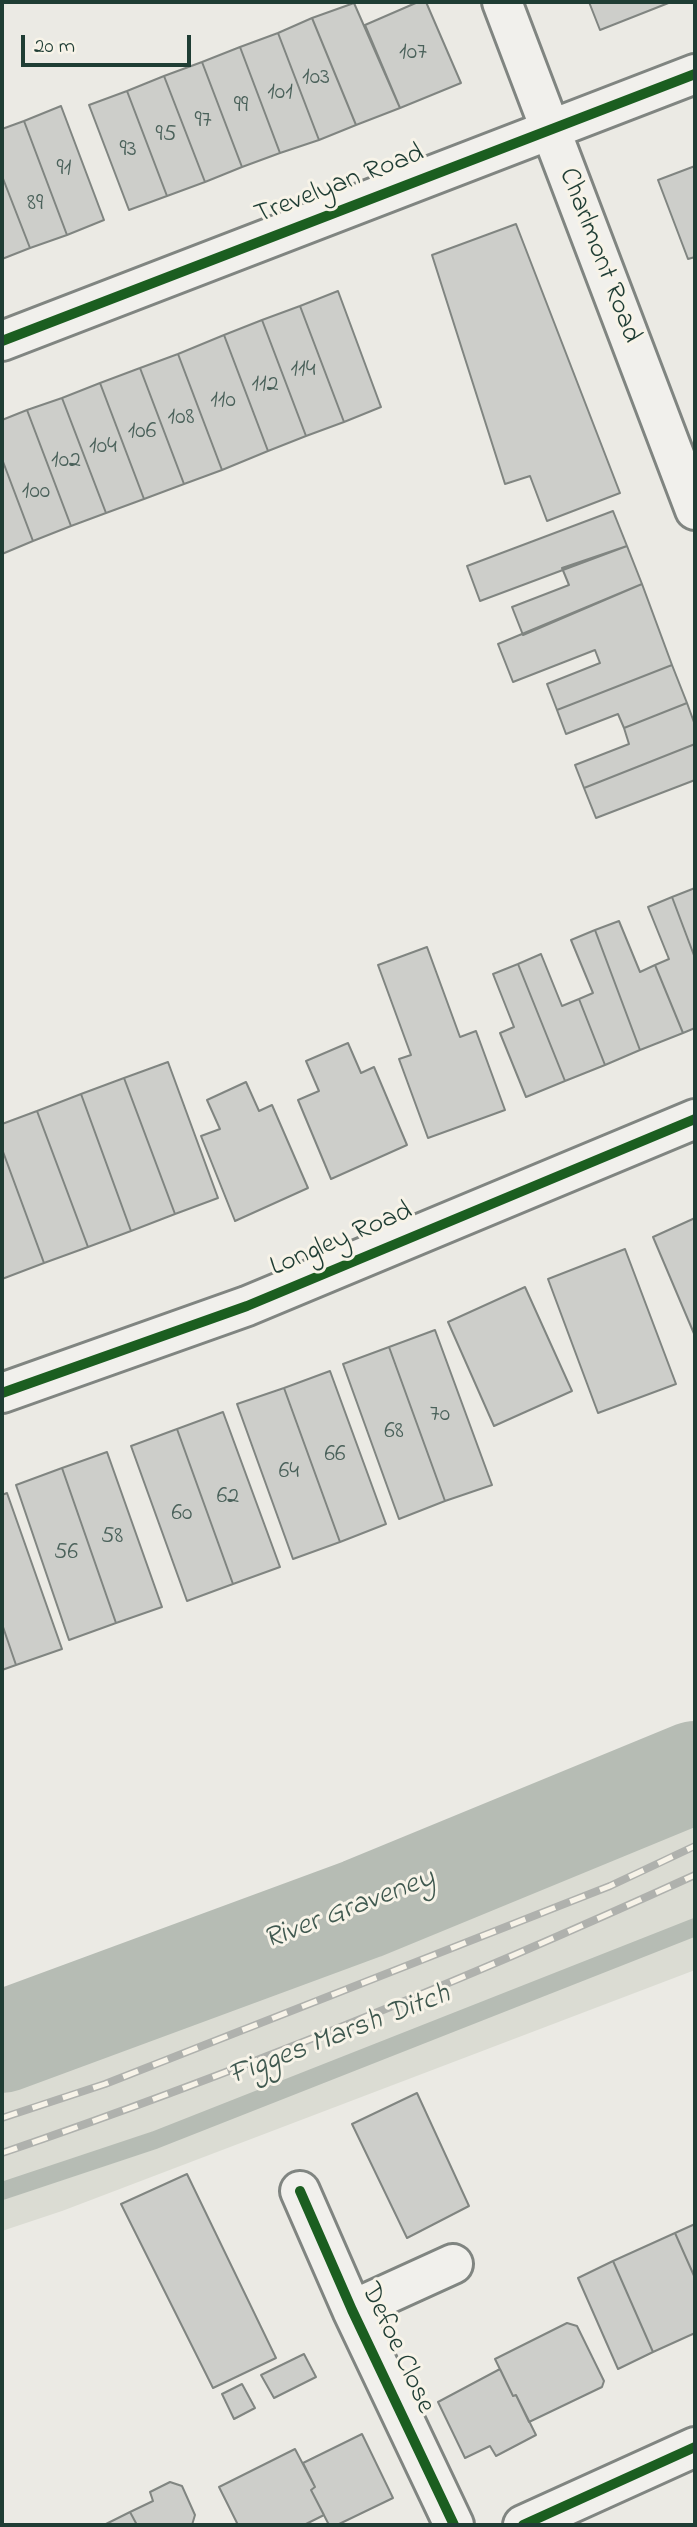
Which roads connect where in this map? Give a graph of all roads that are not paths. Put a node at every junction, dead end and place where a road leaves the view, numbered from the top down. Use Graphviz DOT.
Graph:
graph roads {
  1 [pos="502,2"];
  2 [pos="695,74"];
  3 [pos="550,130"];
  4 [pos="2,341"];
  5 [pos="695,510"];
  6 [pos="695,1119"];
  7 [pos="2,1393"];
  8 [pos="300,2191"];
  9 [pos="453,2264"];
  10 [pos="352,2310"];
  11 [pos="695,2447"];
  12 [pos="539,2522"];
  13 [pos="454,2525"];
  1 -- 3 [label="street, Charlmont Road"];
  2 -- 3 [label="street, Trevelyan Road"];
  3 -- 4 [label="street, Trevelyan Road"];
  3 -- 5 [label="street, Charlmont Road"];
  6 -- 7 [label="street, Longley Road"];
  8 -- 10 [label="street, Defoe Close"];
  9 -- 10 [label="street, Defoe Close"];
  10 -- 13 [label="street, Defoe Close"];
  11 -- 12 [label="street"];
}
